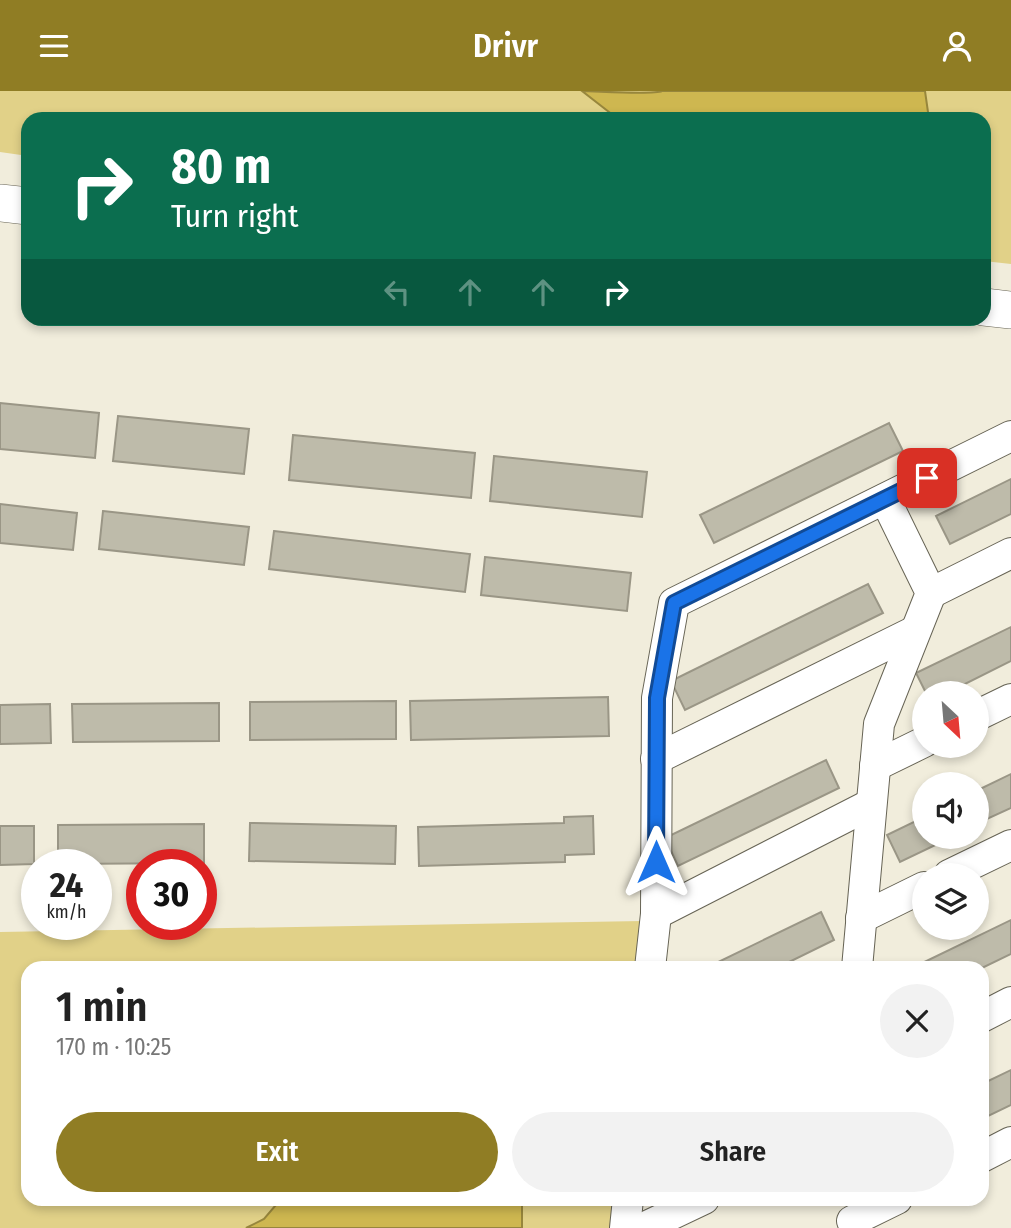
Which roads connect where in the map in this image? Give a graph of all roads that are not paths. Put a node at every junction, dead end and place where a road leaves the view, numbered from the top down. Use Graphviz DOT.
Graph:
graph roads {
  1 [pos="0,203"];
  2 [pos="21,205"];
  3 [pos="991,308"];
  4 [pos="1011,310"];
  5 [pos="1011,436"];
  6 [pos="885,499"];
  7 [pos="1011,553"];
  8 [pos="931,593"];
  9 [pos="915,631"];
  10 [pos="1011,699"];
  11 [pos="989,710"];
  12 [pos="912,748"];
  13 [pos="656,759"];
  14 [pos="875,766"];
  15 [pos="871,804"];
  16 [pos="1011,845"];
  17 [pos="974,863"];
  18 [pos="912,893"];
  19 [pos="656,914"];
  20 [pos="861,918"];
  21 [pos="651,961"];
  22 [pos="856,961"];
  23 [pos="1011,1002"];
  24 [pos="989,1013"];
  25 [pos="1011,1142"];
  26 [pos="989,1153"];
  27 [pos="627,1206"];
  28 [pos="689,1206"];
  29 [pos="879,1206"];
  30 [pos="853,1216"];
  31 [pos="625,1228"];
  32 [pos="643,1228"];
  1 -- 2 [label="main road"];
  3 -- 4 [label="main road"];
  5 -- 6 [label="street"];
  6 -- 8 [label="street"];
  6 -- 13 [label="street"];
  7 -- 8 [label="street"];
  8 -- 9 [label="street"];
  9 -- 13 [label="street"];
  9 -- 14 [label="street"];
  10 -- 11 [label="street"];
  12 -- 14 [label="street"];
  13 -- 19 [label="street"];
  14 -- 15 [label="street"];
  15 -- 19 [label="street"];
  15 -- 20 [label="street"];
  16 -- 17 [label="street"];
  18 -- 20 [label="street"];
  19 -- 21 [label="street"];
  20 -- 22 [label="street"];
  23 -- 24 [label="street"];
  25 -- 26 [label="street"];
  27 -- 31 [label="street"];
  28 -- 32 [label="street"];
  29 -- 30 [label="street"];
}
